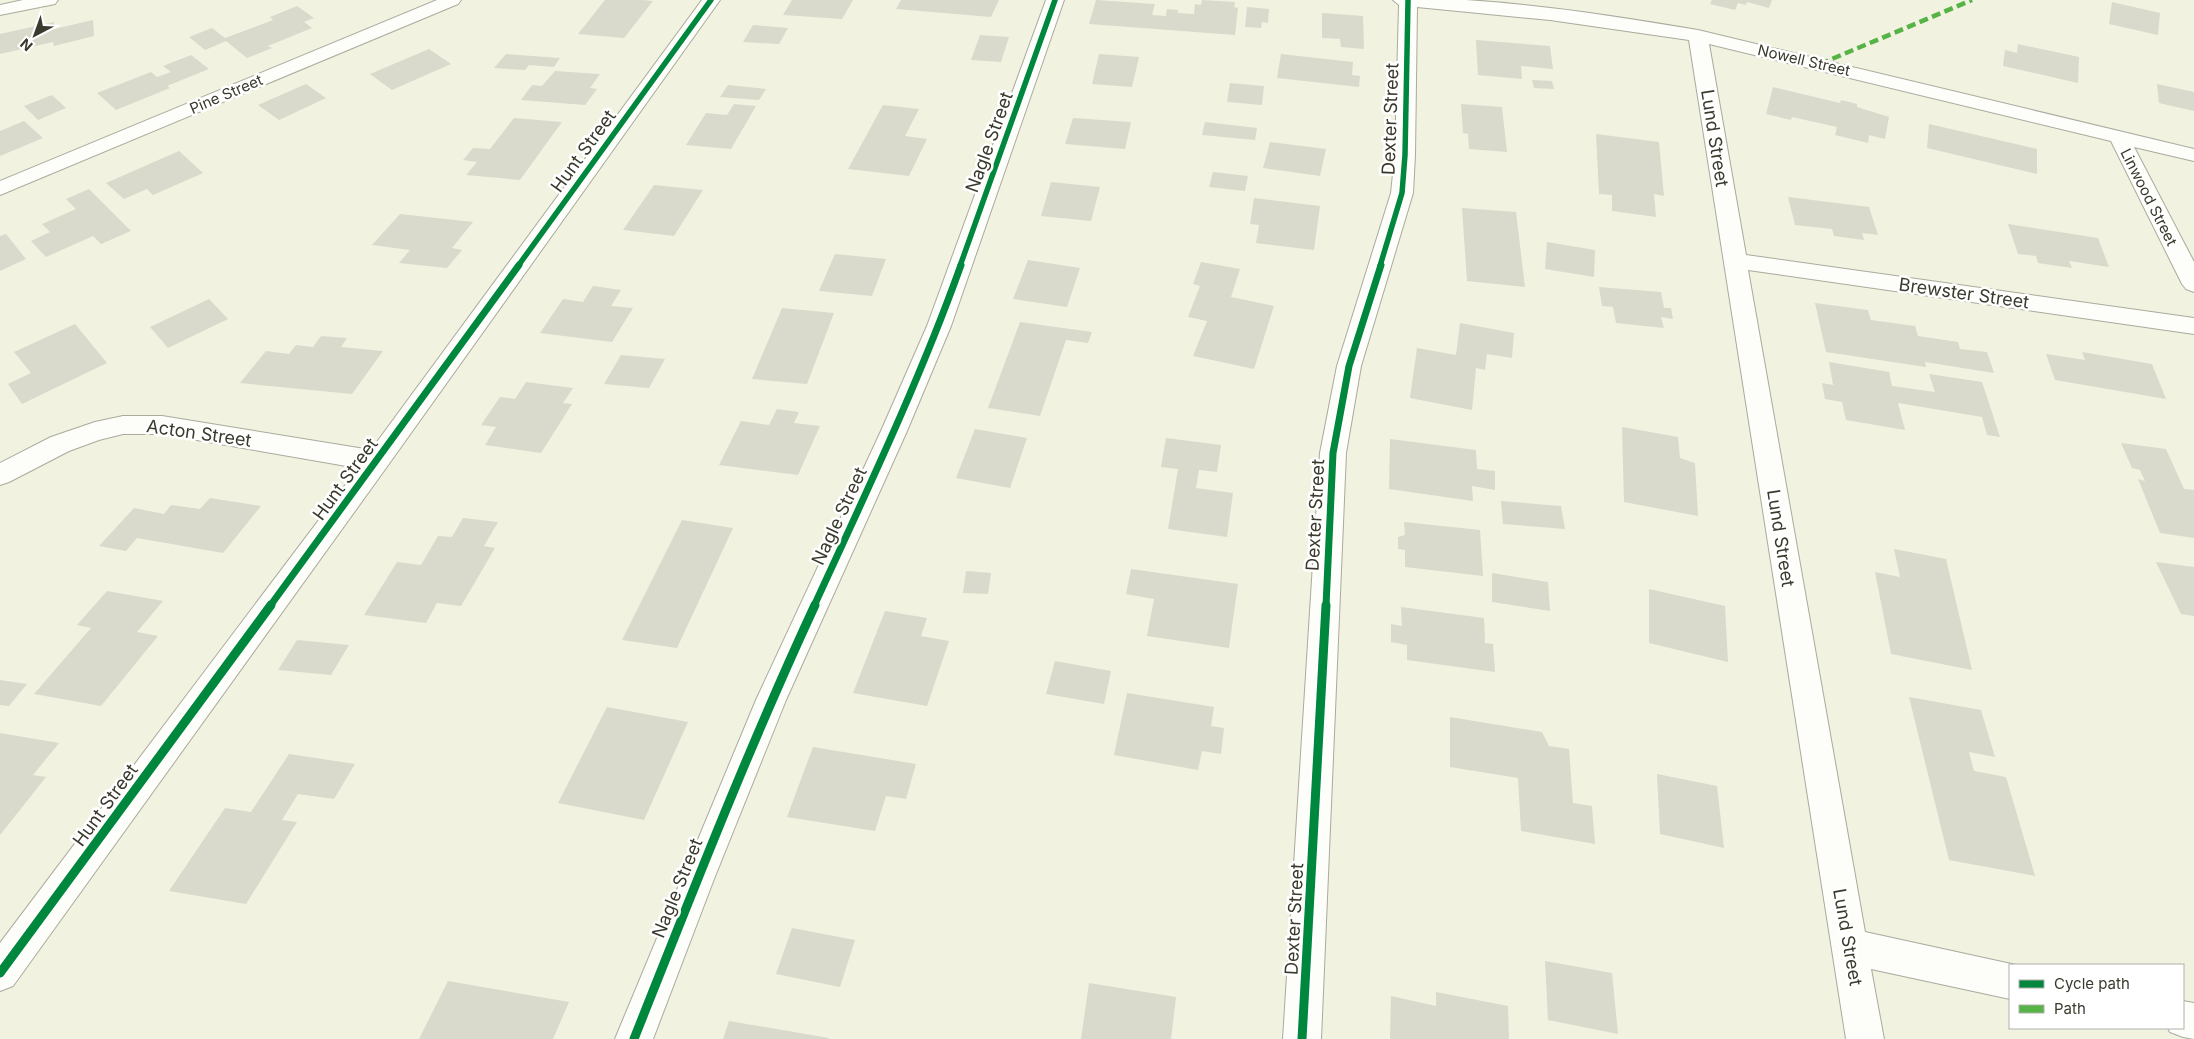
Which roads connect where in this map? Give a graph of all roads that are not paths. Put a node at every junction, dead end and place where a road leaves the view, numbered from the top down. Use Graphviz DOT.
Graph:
graph roads {
  1 [pos="49,0"];
  2 [pos="452,0"];
  3 [pos="711,0"];
  4 [pos="1055,0"];
  5 [pos="1402,0"];
  6 [pos="1408,0"];
  7 [pos="0,10"];
  8 [pos="1698,36"];
  9 [pos="2119,137"];
  10 [pos="2194,155"];
  11 [pos="0,189"];
  12 [pos="1735,261"];
  13 [pos="2194,284"];
  14 [pos="2194,326"];
  15 [pos="377,461"];
  16 [pos="0,475"];
  17 [pos="1849,946"];
  18 [pos="0,973"];
  19 [pos="2009,981"];
  20 [pos="634,1039"];
  21 [pos="1302,1039"];
  22 [pos="1865,1039"];
  1 -- 7 [label="street"];
  2 -- 11 [label="street, Pine Street"];
  3 -- 15 [label="street, Hunt Street"];
  4 -- 20 [label="street, Nagle Street"];
  5 -- 6 [label="street"];
  6 -- 8 [label="street, Nowell Street"];
  6 -- 21 [label="street, Dexter Street"];
  8 -- 9 [label="street, Nowell Street"];
  8 -- 12 [label="street, Lund Street"];
  9 -- 10 [label="street, Nowell Street"];
  9 -- 13 [label="street, Linwood Street"];
  12 -- 14 [label="street, Brewster Street"];
  12 -- 17 [label="street, Lund Street"];
  15 -- 16 [label="street, Acton Street"];
  15 -- 18 [label="street, Hunt Street"];
  17 -- 19 [label="street"];
  17 -- 22 [label="street, Lund Street"];
}
